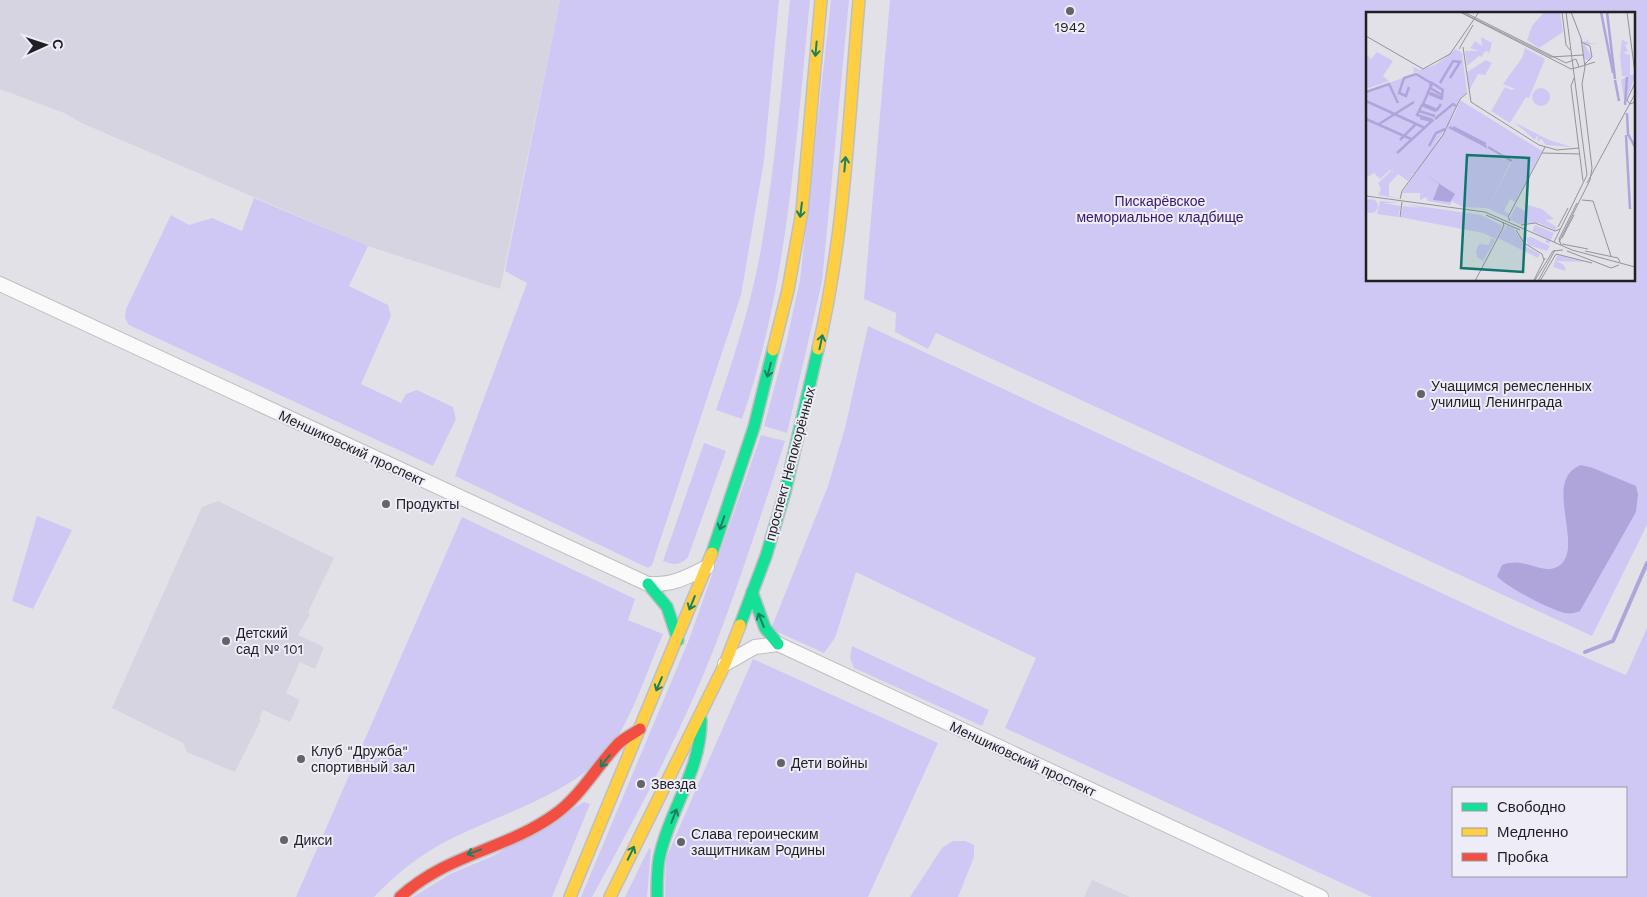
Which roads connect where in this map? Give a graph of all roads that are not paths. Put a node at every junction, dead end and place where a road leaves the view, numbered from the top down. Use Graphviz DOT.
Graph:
graph roads {
  1 [pos="821,0"];
  2 [pos="859,0"];
  3 [pos="0,284"];
  4 [pos="707,567"];
  5 [pos="648,584"];
  6 [pos="752,592"];
  7 [pos="678,640"];
  8 [pos="778,644"];
  9 [pos="724,664"];
  10 [pos="702,707"];
  11 [pos="640,729"];
  12 [pos="400,897"];
  13 [pos="570,897"];
  14 [pos="610,897"];
  15 [pos="657,897"];
  16 [pos="1321,897"];
  1 -- 4 [label="main road, one-way"];
  6 -- 2 [label="main road, проспект Непокорённых, one-way"];
  3 -- 5 [label="street, Меншиковский проспект"];
  4 -- 5 [label="street, Меншиковский проспект"];
  4 -- 7 [label="main road, one-way"];
  5 -- 7 [label="main road"];
  8 -- 6 [label="main road, one-way"];
  6 -- 9 [label="main road, проспект Непокорённых"];
  7 -- 11 [label="main road, one-way"];
  8 -- 9 [label="street"];
  8 -- 16 [label="street, Меншиковский проспект"];
  9 -- 10 [label="main road, проспект Непокорённых"];
  14 -- 10 [label="main road, проспект Непокорённых, one-way"];
  15 -- 10 [label="main road, one-way"];
  11 -- 12 [label="main road, one-way"];
  11 -- 13 [label="main road"];
}
